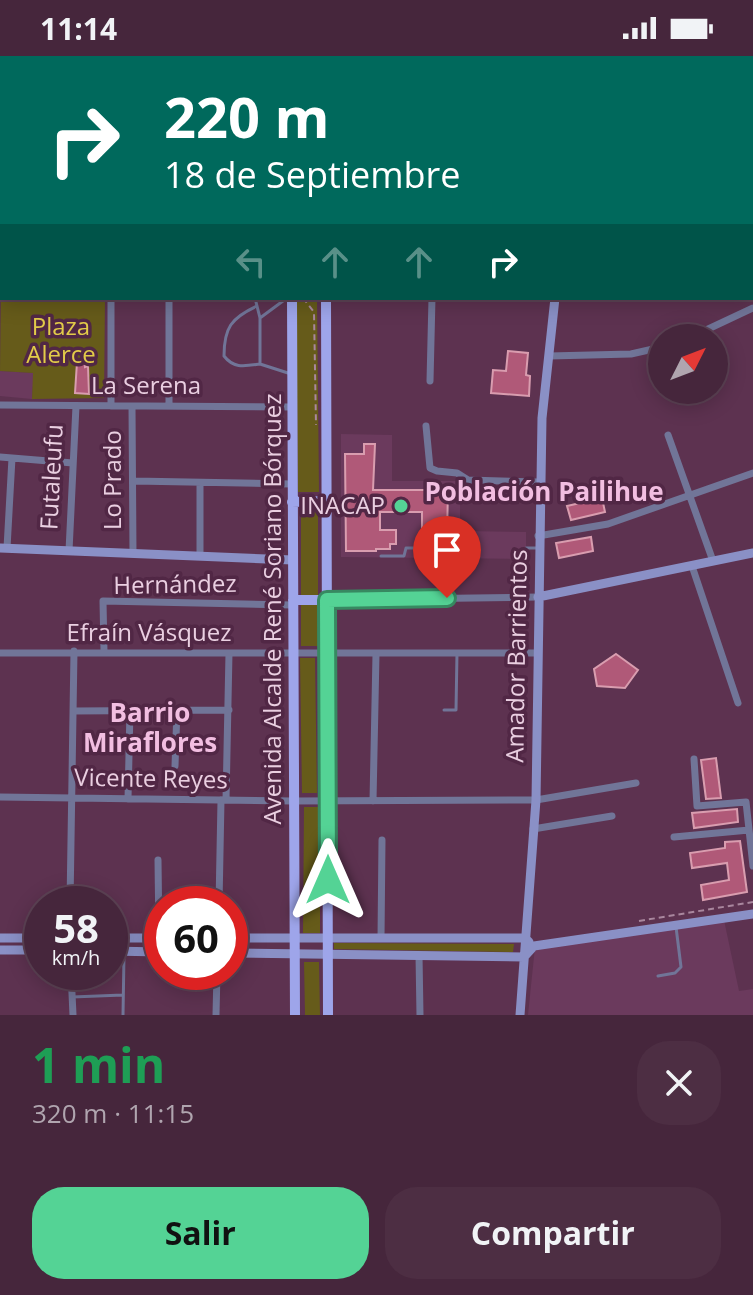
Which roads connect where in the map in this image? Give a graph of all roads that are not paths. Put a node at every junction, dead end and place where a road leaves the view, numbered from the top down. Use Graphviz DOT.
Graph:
graph roads {
  1 [pos="111,300"];
  2 [pos="169,300"];
  3 [pos="256,300"];
  4 [pos="287,300"];
  5 [pos="290,300"];
  6 [pos="326,300"];
  7 [pos="432,300"];
  8 [pos="555,300"];
  9 [pos="257,306"];
  10 [pos="753,308"];
  11 [pos="260,318"];
  12 [pos="719,324"];
  13 [pos="648,350"];
  14 [pos="549,356"];
  15 [pos="260,364"];
  16 [pos="292,375"];
  17 [pos="430,381"];
  18 [pos="0,405"];
  19 [pos="76,406"];
  20 [pos="111,406"];
  21 [pos="132,406"];
  22 [pos="169,406"];
  23 [pos="293,407"];
  24 [pos="426,426"];
  25 [pos="668,435"];
  26 [pos="0,457"];
  27 [pos="12,458"];
  28 [pos="73,463"];
  29 [pos="753,473"];
  30 [pos="134,481"];
  31 [pos="539,482"];
  32 [pos="200,483"];
  33 [pos="292,484"];
  34 [pos="689,496"];
  35 [pos="327,501"];
  36 [pos="292,502"];
  37 [pos="538,536"];
  38 [pos="4,548"];
  39 [pos="448,548"];
  40 [pos="526,548"];
  41 [pos="538,548"];
  42 [pos="69,551"];
  43 [pos="133,553"];
  44 [pos="753,553"];
  45 [pos="200,556"];
  46 [pos="381,556"];
  47 [pos="293,560"];
  48 [pos="713,561"];
  49 [pos="692,566"];
  50 [pos="538,597"];
  51 [pos="327,600"];
  52 [pos="293,602"];
  53 [pos="74,651"];
  54 [pos="104,651"];
  55 [pos="0,653"];
  56 [pos="229,653"];
  57 [pos="457,653"];
  58 [pos="537,653"];
  59 [pos="293,654"];
  60 [pos="327,654"];
  61 [pos="376,654"];
  62 [pos="738,703"];
  63 [pos="130,710"];
  64 [pos="177,710"];
  65 [pos="229,710"];
  66 [pos="444,710"];
  67 [pos="73,711"];
  68 [pos="694,759"];
  69 [pos="175,766"];
  70 [pos="636,783"];
  71 [pos="0,797"];
  72 [pos="72,798"];
  73 [pos="128,799"];
  74 [pos="223,800"];
  75 [pos="536,800"];
  76 [pos="293,801"];
  77 [pos="327,801"];
  78 [pos="373,801"];
  79 [pos="612,816"];
  80 [pos="533,829"];
  81 [pos="749,830"];
  82 [pos="674,837"];
  83 [pos="382,840"];
  84 [pos="158,860"];
  85 [pos="753,866"];
  86 [pos="70,886"];
  87 [pos="159,886"];
  88 [pos="220,886"];
  89 [pos="753,914"];
  90 [pos="676,927"];
  91 [pos="0,938"];
  92 [pos="24,938"];
  93 [pos="248,938"];
  94 [pos="293,938"];
  95 [pos="328,938"];
  96 [pos="381,938"];
  97 [pos="419,938"];
  98 [pos="525,938"];
  99 [pos="534,946"];
  100 [pos="0,950"];
  101 [pos="24,950"];
  102 [pos="248,953"];
  103 [pos="293,953"];
  104 [pos="328,954"];
  105 [pos="419,955"];
  106 [pos="524,957"];
  107 [pos="658,976"];
  108 [pos="72,990"];
  109 [pos="123,990"];
  110 [pos="217,990"];
  111 [pos="123,995"];
  112 [pos="72,997"];
  113 [pos="73,1015"];
  114 [pos="123,1015"];
  115 [pos="216,1015"];
  116 [pos="295,1015"];
  117 [pos="328,1015"];
  118 [pos="420,1015"];
  119 [pos="520,1015"];
  1 -- 20 [label="street"];
  2 -- 22 [label="street"];
  3 -- 9 [label="lane"];
  4 -- 11 [label="lane"];
  5 -- 16 [label="main road, Avenida Alcalde René Soriano Bórquez"];
  6 -- 35 [label="main road"];
  7 -- 17 [label="street"];
  8 -- 14 [label="street, Amador Barrientos"];
  9 -- 11 [label="lane"];
  9 -- 15 [label="lane"];
  10 -- 12 [label="street"];
  11 -- 15 [label="lane"];
  13 -- 14 [label="street"];
  14 -- 31 [label="street, Amador Barrientos"];
  15 -- 16 [label="lane"];
  16 -- 23 [label="main road, Avenida Alcalde René Soriano Bórquez"];
  18 -- 19 [label="street, La Serena"];
  19 -- 20 [label="street, La Serena"];
  19 -- 28 [label="street, Futaleufu"];
  20 -- 21 [label="street, La Serena"];
  21 -- 22 [label="street, La Serena"];
  21 -- 30 [label="street, Lo Prado"];
  22 -- 23 [label="street, La Serena"];
  23 -- 33 [label="main road, Avenida Alcalde René Soriano Bórquez"];
  24 -- 31 [label="street"];
  25 -- 34 [label="street"];
  26 -- 27 [label="street"];
  27 -- 28 [label="street"];
  27 -- 38 [label="street"];
  28 -- 42 [label="street, Futaleufu"];
  29 -- 34 [label="street"];
  30 -- 32 [label="street"];
  30 -- 43 [label="street, Lo Prado"];
  31 -- 37 [label="street, Amador Barrientos"];
  32 -- 33 [label="street"];
  32 -- 45 [label="street"];
  33 -- 36 [label="main road, Avenida Alcalde René Soriano Bórquez"];
  34 -- 37 [label="street"];
  34 -- 48 [label="street"];
  35 -- 36 [label="main road"];
  35 -- 51 [label="main road"];
  36 -- 47 [label="main road, Avenida Alcalde René Soriano Bórquez"];
  37 -- 41 [label="street, Amador Barrientos"];
  38 -- 42 [label="street"];
  39 -- 46 [label="lane"];
  40 -- 41 [label="lane"];
  41 -- 50 [label="street, Amador Barrientos"];
  42 -- 43 [label="street"];
  43 -- 45 [label="street"];
  44 -- 48 [label="street"];
  45 -- 47 [label="street"];
  47 -- 52 [label="main road, Avenida Alcalde René Soriano Bórquez"];
  48 -- 49 [label="street"];
  49 -- 50 [label="street"];
  49 -- 62 [label="street"];
  50 -- 51 [label="street"];
  50 -- 58 [label="street, Amador Barrientos"];
  51 -- 52 [label="main road"];
  51 -- 60 [label="main road"];
  52 -- 54 [label="street, Hernández"];
  52 -- 59 [label="main road, Avenida Alcalde René Soriano Bórquez"];
  53 -- 54 [label="street, Efraín Vásquez"];
  53 -- 55 [label="street, Efraín Vásquez"];
  53 -- 67 [label="street"];
  54 -- 56 [label="street, Efraín Vásquez"];
  56 -- 59 [label="street, Efraín Vásquez"];
  56 -- 65 [label="street"];
  57 -- 58 [label="street, Efraín Vásquez"];
  57 -- 61 [label="street, Efraín Vásquez"];
  57 -- 66 [label="lane"];
  58 -- 75 [label="street, Amador Barrientos"];
  59 -- 60 [label="street, Efraín Vásquez"];
  59 -- 76 [label="main road, Avenida Alcalde René Soriano Bórquez"];
  60 -- 61 [label="street, Efraín Vásquez"];
  60 -- 77 [label="main road"];
  61 -- 78 [label="street"];
  63 -- 64 [label="street"];
  63 -- 67 [label="street"];
  63 -- 73 [label="street"];
  64 -- 65 [label="street"];
  64 -- 69 [label="street"];
  65 -- 74 [label="street"];
  67 -- 72 [label="street"];
  68 -- 81 [label="street"];
  70 -- 75 [label="street, Vicente Reyes"];
  71 -- 72 [label="street, Vicente Reyes"];
  72 -- 73 [label="street, Vicente Reyes"];
  72 -- 86 [label="street"];
  73 -- 74 [label="street, Vicente Reyes"];
  74 -- 76 [label="street, Vicente Reyes"];
  74 -- 88 [label="street"];
  75 -- 78 [label="street, Vicente Reyes"];
  75 -- 80 [label="street, Amador Barrientos"];
  76 -- 77 [label="street, Vicente Reyes"];
  76 -- 94 [label="main road, Avenida Alcalde René Soriano Bórquez"];
  77 -- 78 [label="street, Vicente Reyes"];
  77 -- 95 [label="main road"];
  79 -- 80 [label="street"];
  80 -- 98 [label="street, Amador Barrientos"];
  81 -- 82 [label="street"];
  81 -- 85 [label="street"];
  83 -- 96 [label="street"];
  84 -- 87 [label="street"];
  89 -- 90 [label="street"];
  90 -- 99 [label="street"];
  90 -- 107 [label="lane"];
  91 -- 92 [label="street"];
  93 -- 94 [label="street"];
  94 -- 95 [label="street"];
  94 -- 103 [label="main road, Avenida Alcalde René Soriano Bórquez"];
  95 -- 96 [label="street"];
  95 -- 104 [label="main road"];
  96 -- 97 [label="street"];
  97 -- 98 [label="street"];
  97 -- 105 [label="street"];
  98 -- 99 [label="street"];
  98 -- 106 [label="street, Amador Barrientos"];
  99 -- 106 [label="street"];
  100 -- 101 [label="street"];
  102 -- 103 [label="street"];
  103 -- 104 [label="street"];
  103 -- 116 [label="main road, Avenida Alcalde René Soriano Bórquez"];
  104 -- 105 [label="street"];
  104 -- 117 [label="main road"];
  105 -- 106 [label="street"];
  105 -- 118 [label="street"];
  106 -- 119 [label="street, Amador Barrientos"];
  108 -- 112 [label="street"];
  109 -- 111 [label="lane"];
  110 -- 115 [label="street"];
  111 -- 112 [label="lane"];
  111 -- 114 [label="lane"];
  112 -- 113 [label="street"];
}
